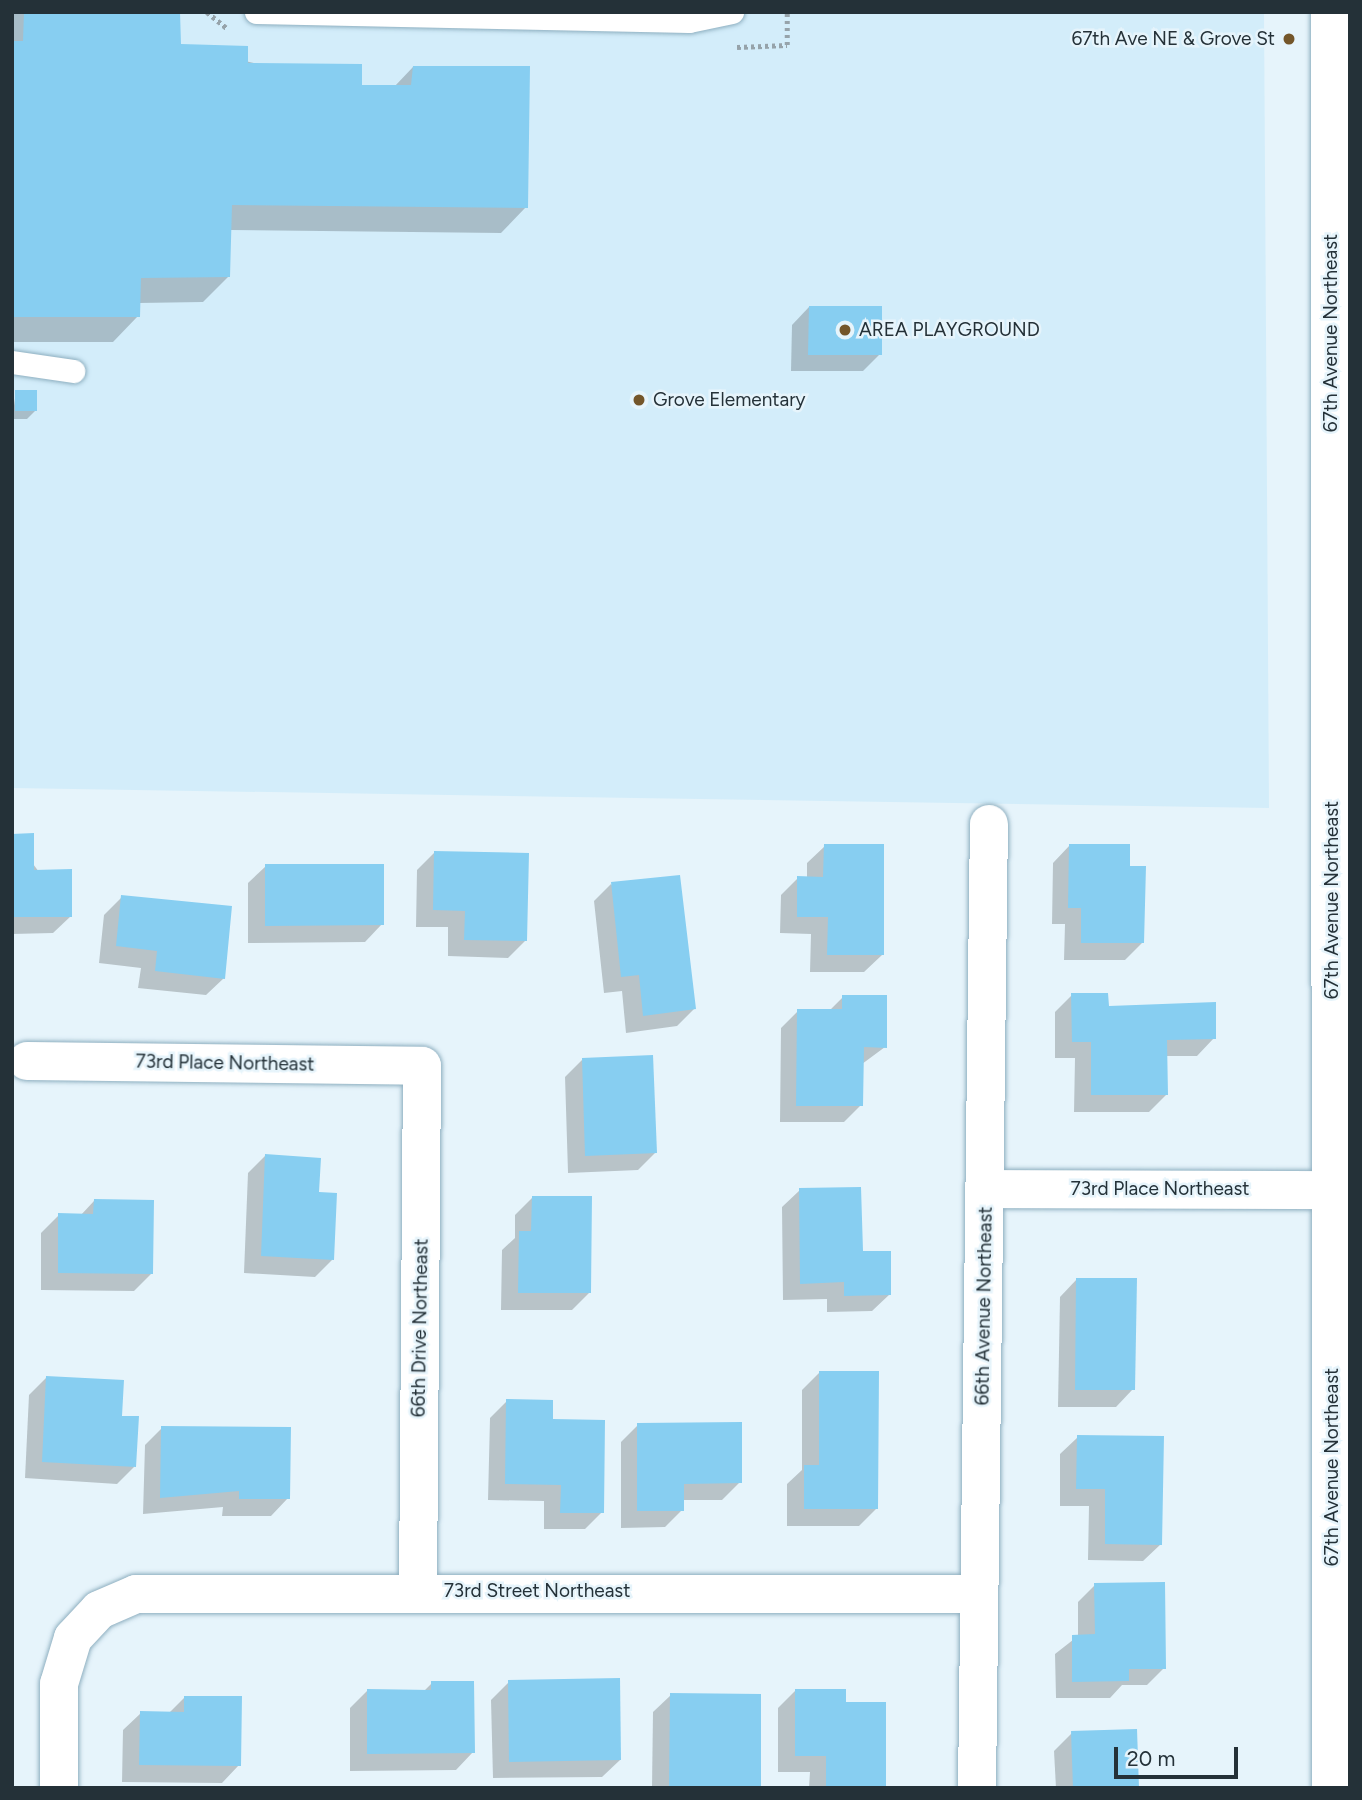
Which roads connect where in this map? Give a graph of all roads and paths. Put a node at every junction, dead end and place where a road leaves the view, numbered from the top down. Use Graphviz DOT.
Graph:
graph roads {
  1 [pos="256,12"];
  2 [pos="732,12"];
  3 [pos="1330,12"];
  4 [pos="12,362"];
  5 [pos="73,371"];
  6 [pos="989,824"];
  7 [pos="27,1061"];
  8 [pos="422,1066"];
  9 [pos="986,1189"];
  10 [pos="1341,1189"];
  11 [pos="418,1590"];
  12 [pos="978,1594"];
  13 [pos="59,1788"];
  14 [pos="977,1788"];
  15 [pos="1331,1788"];
  1 -- 2 [label="lane"];
  3 -- 10 [label="street, 67th Avenue Northeast"];
  4 -- 5 [label="lane"];
  6 -- 9 [label="street, 66th Avenue Northeast"];
  7 -- 8 [label="street, 73rd Place Northeast"];
  8 -- 11 [label="street, 66th Drive Northeast"];
  9 -- 10 [label="street, 73rd Place Northeast"];
  9 -- 12 [label="street, 66th Avenue Northeast"];
  10 -- 15 [label="street, 67th Avenue Northeast"];
  11 -- 12 [label="street, 73rd Street Northeast"];
  11 -- 13 [label="street, 73rd Street Northeast"];
  12 -- 14 [label="street, 66th Avenue Northeast"];
}
